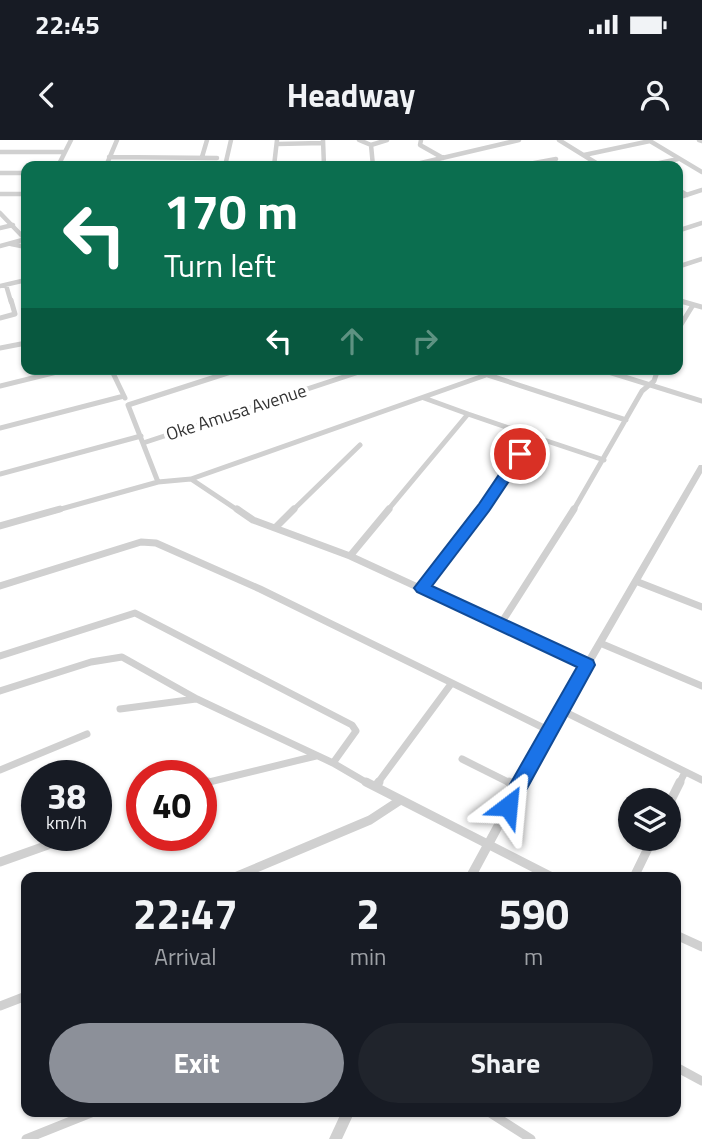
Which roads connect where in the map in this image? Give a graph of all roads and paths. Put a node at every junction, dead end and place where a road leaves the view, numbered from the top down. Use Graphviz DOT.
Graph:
graph roads {
  1 [pos="71,140"];
  2 [pos="117,140"];
  3 [pos="207,140"];
  4 [pos="231,140"];
  5 [pos="359,140"];
  6 [pos="387,140"];
  7 [pos="423,140"];
  8 [pos="492,140"];
  9 [pos="519,140"];
  10 [pos="559,140"];
  11 [pos="652,140"];
  12 [pos="323,141"];
  13 [pos="277,142"];
  14 [pos="371,145"];
  15 [pos="500,145"];
  16 [pos="0,152"];
  17 [pos="65,152"];
  18 [pos="584,155"];
  19 [pos="110,157"];
  20 [pos="202,157"];
  21 [pos="180,158"];
  22 [pos="217,158"];
  23 [pos="444,159"];
  24 [pos="556,159"];
  25 [pos="678,159"];
  26 [pos="60,161"];
  27 [pos="108,161"];
  28 [pos="179,161"];
  29 [pos="226,161"];
  30 [pos="275,161"];
  31 [pos="324,161"];
  32 [pos="373,161"];
  33 [pos="434,161"];
  34 [pos="545,161"];
  35 [pos="593,161"];
  36 [pos="669,161"];
  37 [pos="682,161"];
  38 [pos="683,162"];
  39 [pos="702,172"];
  40 [pos="0,173"];
  41 [pos="21,173"];
  42 [pos="702,190"];
  43 [pos="683,193"];
  44 [pos="0,194"];
  45 [pos="21,194"];
  46 [pos="687,195"];
  47 [pos="683,196"];
  48 [pos="0,213"];
  49 [pos="702,223"];
  50 [pos="13,225"];
  51 [pos="0,228"];
  52 [pos="683,229"];
  53 [pos="21,234"];
  54 [pos="21,238"];
  55 [pos="10,244"];
  56 [pos="0,246"];
  57 [pos="21,246"];
  58 [pos="702,259"];
  59 [pos="683,265"];
  60 [pos="21,281"];
  61 [pos="3,285"];
  62 [pos="683,302"];
  63 [pos="693,304"];
  64 [pos="702,307"];
  65 [pos="0,318"];
  66 [pos="683,321"];
  67 [pos="21,343"];
  68 [pos="0,348"];
  69 [pos="45,375"];
  70 [pos="114,375"];
  71 [pos="221,375"];
  72 [pos="349,375"];
  73 [pos="488,375"];
  74 [pos="618,375"];
  75 [pos="655,375"];
  76 [pos="649,385"];
  77 [pos="0,386"];
  78 [pos="124,396"];
  79 [pos="423,398"];
  80 [pos="702,401"];
  81 [pos="128,405"];
  82 [pos="467,414"];
  83 [pos="626,420"];
  84 [pos="0,428"];
  85 [pos="532,436"];
  86 [pos="142,440"];
  87 [pos="360,445"];
  88 [pos="604,460"];
  89 [pos="702,467"];
  90 [pos="0,474"];
  91 [pos="191,479"];
  92 [pos="158,482"];
  93 [pos="0,526"];
  94 [pos="276,527"];
  95 [pos="350,556"];
  96 [pos="638,582"];
  97 [pos="0,586"];
  98 [pos="422,588"];
  99 [pos="702,607"];
  100 [pos="500,625"];
  101 [pos="600,643"];
  102 [pos="0,656"];
  103 [pos="587,665"];
  104 [pos="451,684"];
  105 [pos="702,686"];
  106 [pos="0,691"];
  107 [pos="197,699"];
  108 [pos="120,709"];
  109 [pos="561,710"];
  110 [pos="550,731"];
  111 [pos="87,734"];
  112 [pos="316,756"];
  113 [pos="462,759"];
  114 [pos="333,764"];
  115 [pos="0,770"];
  116 [pos="685,772"];
  117 [pos="217,779"];
  118 [pos="702,780"];
  119 [pos="376,786"];
  120 [pos="518,788"];
  121 [pos="677,788"];
  122 [pos="399,801"];
  123 [pos="487,844"];
  124 [pos="31,851"];
  125 [pos="647,851"];
  126 [pos="0,862"];
  127 [pos="247,872"];
  128 [pos="473,872"];
  129 [pos="542,872"];
  130 [pos="636,872"];
  131 [pos="681,937"];
  132 [pos="702,947"];
  133 [pos="21,998"];
  134 [pos="0,1006"];
  135 [pos="681,1070"];
  136 [pos="702,1081"];
  137 [pos="81,1117"];
  138 [pos="346,1117"];
  139 [pos="496,1117"];
  140 [pos="26,1139"];
  141 [pos="335,1139"];
  142 [pos="531,1139"];
  1 -- 17 [label="street"];
  2 -- 19 [label="street"];
  3 -- 20 [label="street"];
  4 -- 29 [label="street"];
  5 -- 14 [label="street"];
  6 -- 14 [label="street"];
  7 -- 23 [label="street"];
  8 -- 15 [label="street"];
  9 -- 15 [label="street"];
  10 -- 18 [label="street"];
  11 -- 18 [label="street"];
  11 -- 25 [label="street"];
  12 -- 13 [label="street"];
  12 -- 31 [label="street"];
  13 -- 30 [label="street"];
  14 -- 32 [label="street"];
  15 -- 23 [label="street"];
  16 -- 17 [label="street"];
  17 -- 26 [label="street"];
  18 -- 35 [label="street"];
  19 -- 21 [label="street"];
  19 -- 27 [label="street"];
  20 -- 21 [label="street"];
  20 -- 22 [label="street"];
  21 -- 28 [label="street"];
  23 -- 33 [label="street"];
  24 -- 34 [label="street"];
  25 -- 36 [label="street"];
  25 -- 37 [label="street"];
  38 -- 39 [label="street"];
  40 -- 41 [label="street"];
  42 -- 46 [label="street"];
  43 -- 46 [label="street"];
  44 -- 45 [label="street"];
  46 -- 47 [label="street"];
  48 -- 50 [label="street"];
  49 -- 52 [label="street"];
  50 -- 51 [label="street"];
  50 -- 53 [label="street"];
  54 -- 55 [label="street"];
  55 -- 56 [label="street"];
  55 -- 57 [label="street"];
  58 -- 59 [label="street"];
  60 -- 61 [label="street"];
  61 -- 65 [label="street"];
  62 -- 63 [label="street"];
  63 -- 64 [label="street"];
  63 -- 66 [label="street"];
  67 -- 68 [label="street"];
  69 -- 77 [label="street"];
  70 -- 78 [label="street"];
  71 -- 81 [label="street"];
  72 -- 86 [label="street, Oke Amusa Avenue"];
  73 -- 79 [label="street"];
  73 -- 83 [label="street"];
  74 -- 76 [label="street"];
  75 -- 76 [label="street"];
  76 -- 80 [label="street"];
  76 -- 83 [label="street"];
  78 -- 81 [label="street"];
  78 -- 84 [label="street"];
  79 -- 82 [label="street"];
  79 -- 91 [label="street"];
  81 -- 86 [label="street"];
  82 -- 85 [label="street"];
  82 -- 95 [label="street"];
  83 -- 88 [label="street"];
  85 -- 88 [label="street"];
  85 -- 98 [label="street"];
  86 -- 90 [label="street, Oke Amusa Avenue"];
  86 -- 92 [label="street"];
  87 -- 94 [label="street"];
  88 -- 100 [label="street"];
  89 -- 96 [label="street"];
  91 -- 92 [label="street"];
  91 -- 94 [label="street"];
  92 -- 93 [label="street"];
  94 -- 95 [label="street"];
  95 -- 98 [label="street"];
  96 -- 99 [label="street"];
  96 -- 101 [label="street"];
  97 -- 104 [label="street"];
  98 -- 100 [label="street"];
  100 -- 103 [label="street"];
  101 -- 103 [label="street"];
  101 -- 105 [label="street"];
  102 -- 114 [label="street"];
  103 -- 109 [label="street"];
  104 -- 110 [label="street"];
  104 -- 119 [label="street"];
  106 -- 107 [label="street"];
  107 -- 108 [label="street"];
  107 -- 112 [label="street"];
  109 -- 110 [label="street"];
  109 -- 116 [label="street"];
  110 -- 120 [label="street"];
  111 -- 115 [label="street"];
  112 -- 114 [label="street"];
  112 -- 117 [label="street"];
  113 -- 120 [label="street"];
  114 -- 119 [label="street"];
  116 -- 118 [label="street"];
  116 -- 121 [label="street"];
  119 -- 122 [label="street"];
  120 -- 123 [label="street"];
  122 -- 123 [label="street"];
  122 -- 127 [label="street"];
  123 -- 128 [label="street"];
  123 -- 129 [label="street"];
  124 -- 126 [label="street"];
  125 -- 130 [label="street"];
  131 -- 132 [label="street"];
  133 -- 134 [label="street"];
  135 -- 136 [label="street"];
  137 -- 140 [label="street"];
  138 -- 141 [label="street"];
  139 -- 142 [label="street"];
}
